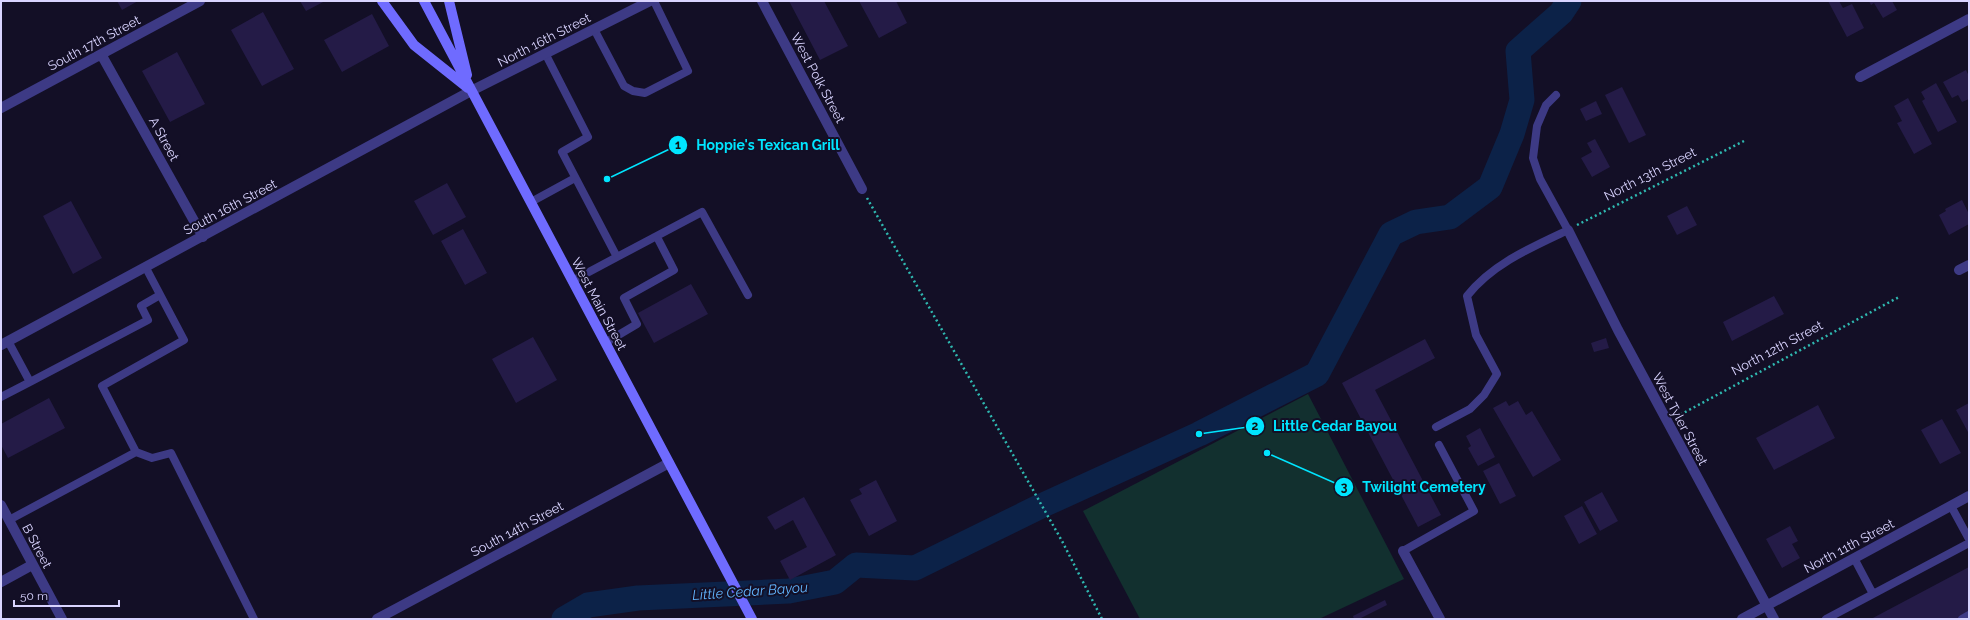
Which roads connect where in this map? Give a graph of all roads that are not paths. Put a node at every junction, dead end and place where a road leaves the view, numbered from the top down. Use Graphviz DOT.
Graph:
graph roads {
  1 [pos="200,1"];
  2 [pos="382,1"];
  3 [pos="424,1"];
  4 [pos="449,1"];
  5 [pos="650,1"];
  6 [pos="654,1"];
  7 [pos="762,1"];
  8 [pos="1969,19"];
  9 [pos="594,29"];
  10 [pos="546,53"];
  11 [pos="101,54"];
  12 [pos="1860,77"];
  13 [pos="471,91"];
  14 [pos="1556,95"];
  15 [pos="1,108"];
  16 [pos="575,178"];
  17 [pos="862,189"];
  18 [pos="531,202"];
  19 [pos="1568,230"];
  20 [pos="203,237"];
  21 [pos="656,237"];
  22 [pos="617,257"];
  23 [pos="1969,265"];
  24 [pos="146,268"];
  25 [pos="1959,270"];
  26 [pos="572,281"];
  27 [pos="160,295"];
  28 [pos="748,295"];
  29 [pos="605,342"];
  30 [pos="5,343"];
  31 [pos="30,382"];
  32 [pos="1,397"];
  33 [pos="1436,427"];
  34 [pos="1439,445"];
  35 [pos="136,452"];
  36 [pos="669,463"];
  37 [pos="1969,496"];
  38 [pos="1,505"];
  39 [pos="1951,506"];
  40 [pos="9,520"];
  41 [pos="1969,540"];
  42 [pos="1969,543"];
  43 [pos="1403,551"];
  44 [pos="1854,558"];
  45 [pos="32,565"];
  46 [pos="1,582"];
  47 [pos="1873,594"];
  48 [pos="1767,606"];
  49 [pos="1969,615"];
  50 [pos="62,619"];
  51 [pos="254,619"];
  52 [pos="377,619"];
  53 [pos="752,619"];
  54 [pos="1440,619"];
  55 [pos="1742,619"];
  56 [pos="1774,619"];
  57 [pos="1826,619"];
  58 [pos="1962,619"];
  1 -- 11 [label="street, South 17th Street"];
  2 -- 13 [label="main road"];
  3 -- 13 [label="main road, West Main Street"];
  4 -- 13 [label="main road"];
  5 -- 9 [label="street, North 16th Street"];
  6 -- 9 [label="lane"];
  7 -- 17 [label="street, West Polk Street"];
  8 -- 12 [label="street"];
  9 -- 10 [label="street, North 16th Street"];
  10 -- 13 [label="street, North 16th Street"];
  10 -- 16 [label="lane"];
  11 -- 15 [label="street, South 17th Street"];
  11 -- 20 [label="street, A Street"];
  13 -- 18 [label="main road, West Main Street"];
  13 -- 20 [label="street, South 16th Street"];
  14 -- 19 [label="lane"];
  16 -- 18 [label="lane"];
  16 -- 22 [label="lane"];
  18 -- 26 [label="main road, West Main Street"];
  19 -- 33 [label="lane"];
  19 -- 48 [label="street, West Tyler Street"];
  20 -- 24 [label="street, South 16th Street"];
  21 -- 22 [label="lane"];
  21 -- 28 [label="lane"];
  21 -- 29 [label="lane"];
  22 -- 26 [label="lane"];
  23 -- 25 [label="street"];
  24 -- 27 [label="lane"];
  24 -- 30 [label="street, South 16th Street"];
  26 -- 29 [label="main road, West Main Street"];
  27 -- 31 [label="lane"];
  27 -- 35 [label="lane"];
  29 -- 36 [label="main road, West Main Street"];
  30 -- 31 [label="lane"];
  31 -- 32 [label="lane"];
  34 -- 43 [label="lane"];
  35 -- 40 [label="lane"];
  35 -- 51 [label="lane"];
  36 -- 52 [label="street, South 14th Street"];
  36 -- 53 [label="main road, West Main Street"];
  37 -- 39 [label="street, North 11th Street"];
  38 -- 40 [label="street, B Street"];
  39 -- 41 [label="lane"];
  39 -- 44 [label="street, North 11th Street"];
  40 -- 45 [label="street, B Street"];
  42 -- 47 [label="lane"];
  43 -- 54 [label="street"];
  44 -- 47 [label="lane"];
  44 -- 48 [label="street, North 11th Street"];
  45 -- 46 [label="street"];
  45 -- 50 [label="street, B Street"];
  47 -- 57 [label="lane"];
  48 -- 55 [label="street, North 11th Street"];
  48 -- 56 [label="street, West Tyler Street"];
  49 -- 58 [label="lane"];
}
